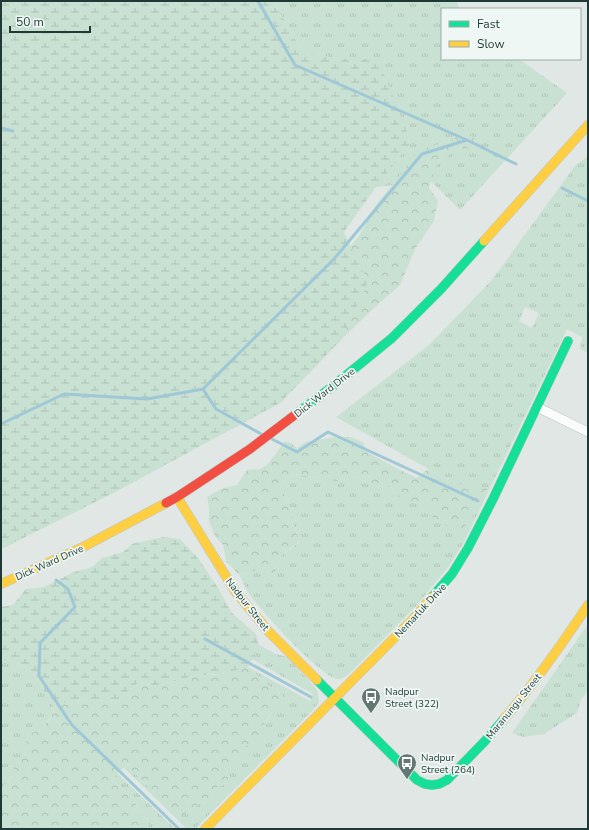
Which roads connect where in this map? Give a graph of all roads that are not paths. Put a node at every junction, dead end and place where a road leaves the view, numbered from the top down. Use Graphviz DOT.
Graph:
graph roads {
  1 [pos="588,126"];
  2 [pos="568,341"];
  3 [pos="537,407"];
  4 [pos="588,432"];
  5 [pos="177,497"];
  6 [pos="1,584"];
  7 [pos="588,604"];
  8 [pos="335,698"];
  9 [pos="205,829"];
  1 -- 5 [label="street, Dick Ward Drive"];
  2 -- 3 [label="street, Nemarluk Drive"];
  3 -- 4 [label="street"];
  3 -- 8 [label="street, Nemarluk Drive"];
  5 -- 6 [label="street, Dick Ward Drive"];
  5 -- 8 [label="street, Nadpur Street"];
  7 -- 8 [label="street, Maranungu Street"];
  8 -- 9 [label="street, Nemarluk Drive"];
}
